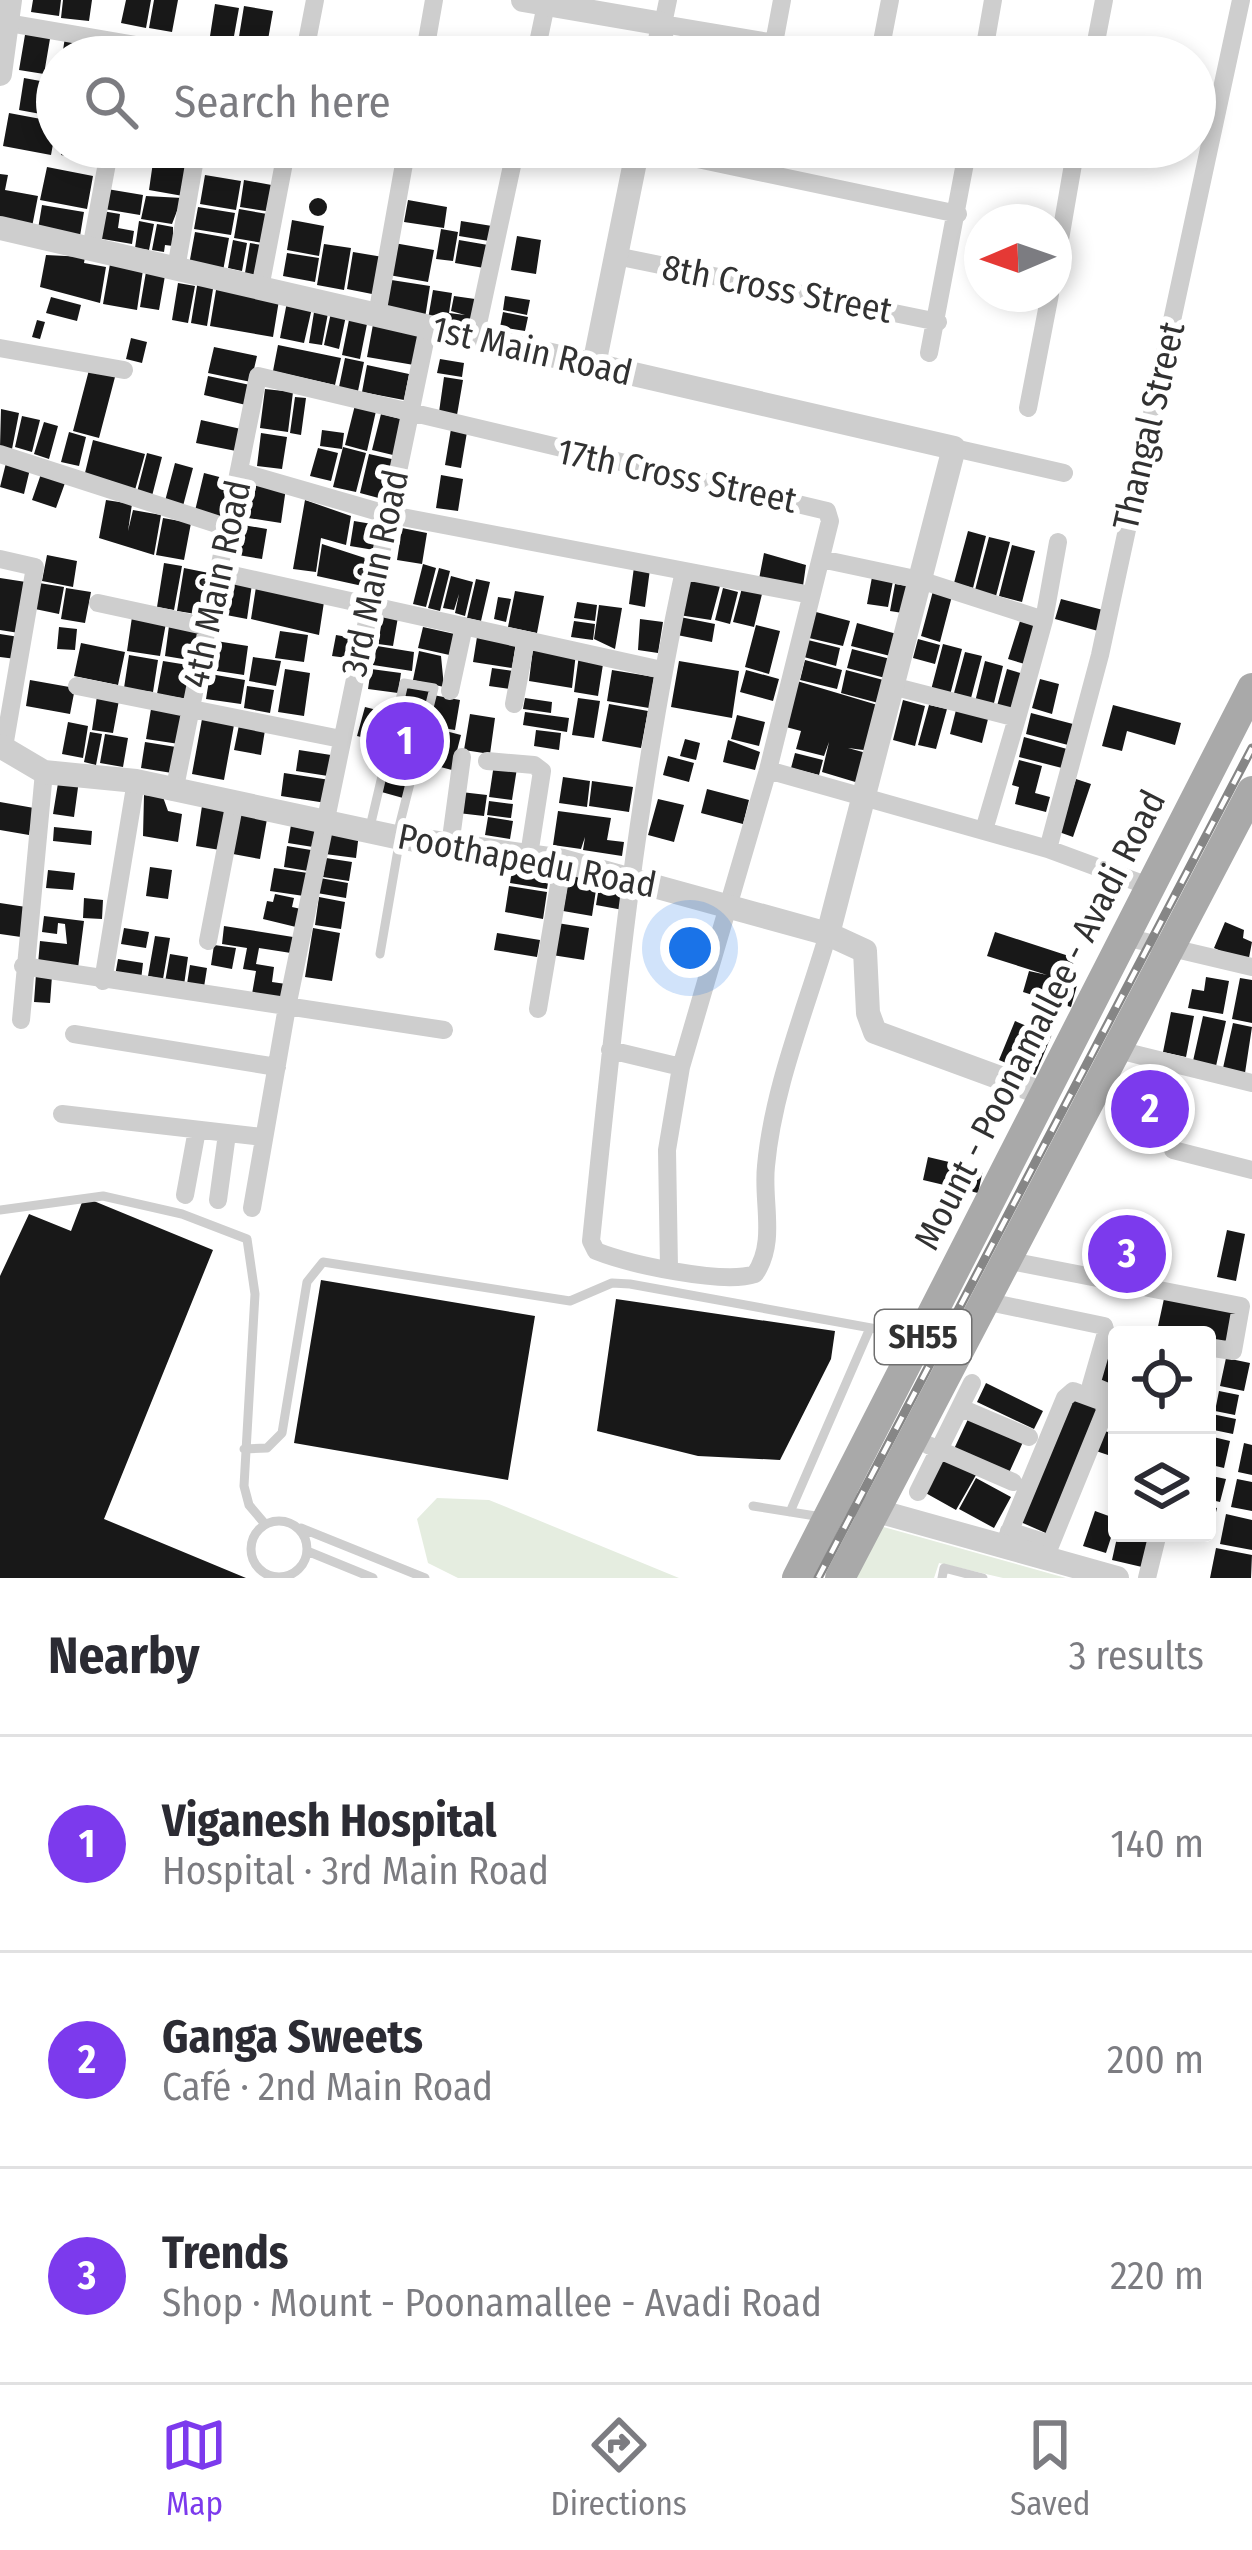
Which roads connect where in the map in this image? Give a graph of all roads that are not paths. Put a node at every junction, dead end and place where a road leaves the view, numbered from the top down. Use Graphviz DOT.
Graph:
graph roads {
  1 [pos="315,0"];
  2 [pos="434,0"];
  3 [pos="782,0"];
  4 [pos="890,0"];
  5 [pos="993,0"];
  6 [pos="1104,0"];
  7 [pos="1241,0"];
  8 [pos="538,1"];
  9 [pos="9,12"];
  10 [pos="666,12"];
  11 [pos="85,36"];
  12 [pos="308,36"];
  13 [pos="428,36"];
  14 [pos="536,36"];
  15 [pos="750,36"];
  16 [pos="775,36"];
  17 [pos="883,36"];
  18 [pos="987,36"];
  19 [pos="1097,36"];
  20 [pos="0,74"];
  21 [pos="1216,116"];
  22 [pos="106,168"];
  23 [pos="193,168"];
  24 [pos="283,168"];
  25 [pos="403,168"];
  26 [pos="511,168"];
  27 [pos="635,168"];
  28 [pos="740,168"];
  29 [pos="965,168"];
  30 [pos="1072,168"];
  31 [pos="1205,168"];
  32 [pos="1066,204"];
  33 [pos="958,214"];
  34 [pos="0,228"];
  35 [pos="91,249"];
  36 [pos="616,256"];
  37 [pos="176,268"];
  38 [pos="260,288"];
  39 [pos="1047,312"];
  40 [pos="376,315"];
  41 [pos="938,322"];
  42 [pos="428,327"];
  43 [pos="475,338"];
  44 [pos="0,348"];
  45 [pos="929,353"];
  46 [pos="594,365"];
  47 [pos="124,370"];
  48 [pos="1028,408"];
  49 [pos="409,415"];
  50 [pos="954,448"];
  51 [pos="0,454"];
  52 [pos="241,472"];
  53 [pos="1064,473"];
  54 [pos="386,514"];
  55 [pos="230,529"];
  56 [pos="1058,542"];
  57 [pos="0,559"];
  58 [pos="821,559"];
  59 [pos="684,571"];
  60 [pos="219,572"];
  61 [pos="920,580"];
  62 [pos="811,595"];
  63 [pos="98,604"];
  64 [pos="368,605"];
  65 [pos="1044,620"];
  66 [pos="464,626"];
  67 [pos="209,627"];
  68 [pos="526,640"];
  69 [pos="662,670"];
  70 [pos="77,686"];
  71 [pos="892,686"];
  72 [pos="1252,688"];
  73 [pos="450,691"];
  74 [pos="514,704"];
  75 [pos="192,710"];
  76 [pos="1017,718"];
  77 [pos="341,739"];
  78 [pos="2,747"];
  79 [pos="462,757"];
  80 [pos="487,761"];
  81 [pos="768,770"];
  82 [pos="44,772"];
  83 [pos="136,782"];
  84 [pos="1252,790"];
  85 [pos="174,792"];
  86 [pos="864,795"];
  87 [pos="235,801"];
  88 [pos="325,819"];
  89 [pos="984,830"];
  90 [pos="370,832"];
  91 [pos="398,837"];
  92 [pos="451,847"];
  93 [pos="1048,849"];
  94 [pos="529,855"];
  95 [pos="563,861"];
  96 [pos="632,876"];
  97 [pos="1151,886"];
  98 [pos="727,905"];
  99 [pos="828,934"];
  100 [pos="1125,938"];
  101 [pos="208,941"];
  102 [pos="1166,950"];
  103 [pos="380,954"];
  104 [pos="23,966"];
  105 [pos="1252,968"];
  106 [pos="103,981"];
  107 [pos="286,1007"];
  108 [pos="538,1009"];
  109 [pos="21,1020"];
  110 [pos="443,1030"];
  111 [pos="74,1034"];
  112 [pos="1114,1049"];
  113 [pos="610,1051"];
  114 [pos="277,1067"];
  115 [pos="681,1067"];
  116 [pos="1252,1083"];
  117 [pos="1043,1094"];
  118 [pos="62,1114"];
  119 [pos="197,1130"];
  120 [pos="227,1134"];
  121 [pos="263,1137"];
  122 [pos="1173,1150"];
  123 [pos="1013,1156"];
  124 [pos="1252,1169"];
  125 [pos="1048,1176"];
  126 [pos="184,1195"];
  127 [pos="218,1200"];
  128 [pos="252,1208"];
  129 [pos="0,1210"];
  130 [pos="1005,1260"];
  131 [pos="669,1268"];
  132 [pos="984,1300"];
  133 [pos="870,1328"];
  134 [pos="923,1337"];
  135 [pos="1216,1349"];
  136 [pos="972,1383"];
  137 [pos="1108,1392"];
  138 [pos="961,1408"];
  139 [pos="1029,1437"];
  140 [pos="926,1444"];
  141 [pos="244,1449"];
  142 [pos="1013,1482"];
  143 [pos="918,1492"];
  144 [pos="753,1506"];
  145 [pos="832,1509"];
  146 [pos="790,1512"];
  147 [pos="874,1512"];
  148 [pos="265,1525"];
  149 [pos="296,1526"];
  150 [pos="1006,1539"];
  151 [pos="1156,1542"];
  152 [pos="307,1551"];
  153 [pos="1047,1551"];
  154 [pos="298,1573"];
  155 [pos="373,1578"];
  156 [pos="425,1578"];
  157 [pos="796,1578"];
  158 [pos="840,1578"];
  159 [pos="942,1578"];
  160 [pos="982,1578"];
  161 [pos="1117,1578"];
  162 [pos="1147,1578"];
  1 -- 12 [label="street"];
  2 -- 13 [label="street"];
  3 -- 16 [label="street"];
  4 -- 17 [label="street"];
  5 -- 18 [label="street"];
  6 -- 19 [label="street"];
  7 -- 21 [label="street, Thangal Street"];
  8 -- 10 [label="street"];
  8 -- 14 [label="street"];
  9 -- 11 [label="street"];
  9 -- 20 [label="street"];
  10 -- 15 [label="street"];
  22 -- 35 [label="street"];
  23 -- 37 [label="street"];
  24 -- 38 [label="street"];
  25 -- 40 [label="street"];
  26 -- 43 [label="street"];
  27 -- 36 [label="street"];
  28 -- 33 [label="street"];
  29 -- 33 [label="street"];
  30 -- 32 [label="street"];
  31 -- 93 [label="street, Thangal Street"];
  33 -- 41 [label="street"];
  34 -- 35 [label="street, 1st Main Road"];
  35 -- 37 [label="street, 1st Main Road"];
  36 -- 41 [label="street, 8th Cross Street"];
  36 -- 46 [label="street"];
  37 -- 38 [label="street, 1st Main Road"];
  38 -- 40 [label="street, 1st Main Road"];
  39 -- 48 [label="street"];
  40 -- 42 [label="street, 1st Main Road"];
  41 -- 45 [label="street"];
  42 -- 43 [label="street, 1st Main Road"];
  42 -- 49 [label="street, 3rd Main Road"];
  43 -- 46 [label="street, 1st Main Road"];
  44 -- 47 [label="street"];
  46 -- 50 [label="street, 1st Main Road"];
  49 -- 52 [label="street, 4th Main Road"];
  49 -- 54 [label="street, 3rd Main Road"];
  49 -- 58 [label="street, 17th Cross Street"];
  50 -- 53 [label="street, 1st Main Road"];
  50 -- 61 [label="street"];
  51 -- 55 [label="street"];
  52 -- 54 [label="street"];
  52 -- 55 [label="street, 4th Main Road"];
  54 -- 59 [label="street"];
  54 -- 64 [label="street, 3rd Main Road"];
  55 -- 60 [label="street, 4th Main Road"];
  56 -- 65 [label="street"];
  57 -- 78 [label="street"];
  58 -- 61 [label="street"];
  58 -- 62 [label="street, 17th Cross Street"];
  59 -- 62 [label="street"];
  59 -- 69 [label="street"];
  60 -- 64 [label="street"];
  60 -- 67 [label="street, 4th Main Road"];
  61 -- 65 [label="street"];
  61 -- 71 [label="street"];
  62 -- 81 [label="street, 17th Cross Street"];
  63 -- 67 [label="street"];
  64 -- 66 [label="street"];
  64 -- 77 [label="street, 3rd Main Road"];
  65 -- 76 [label="street"];
  66 -- 68 [label="street"];
  66 -- 73 [label="street"];
  67 -- 75 [label="street, 4th Main Road"];
  68 -- 69 [label="street"];
  68 -- 74 [label="street"];
  69 -- 96 [label="street"];
  70 -- 75 [label="street"];
  71 -- 76 [label="street"];
  71 -- 86 [label="street"];
  72 -- 97 [label="main road, Mount - Poonamallee - Avadi Road / SH55"];
  75 -- 77 [label="street"];
  75 -- 85 [label="street, 4th Main Road"];
  76 -- 89 [label="street"];
  77 -- 88 [label="street, 3rd Main Road"];
  78 -- 82 [label="street, Poothapedu Road"];
  79 -- 92 [label="street"];
  80 -- 94 [label="street"];
  81 -- 86 [label="street"];
  81 -- 98 [label="street, 17th Cross Street"];
  82 -- 83 [label="street, Poothapedu Road"];
  82 -- 104 [label="street"];
  83 -- 85 [label="street, Poothapedu Road"];
  83 -- 106 [label="street"];
  84 -- 102 [label="main road, SH55"];
  85 -- 87 [label="street, Poothapedu Road"];
  86 -- 89 [label="street"];
  86 -- 99 [label="street"];
  87 -- 88 [label="street, Poothapedu Road"];
  87 -- 101 [label="street"];
  88 -- 90 [label="street, Poothapedu Road"];
  88 -- 107 [label="street, 3rd Main Road"];
  89 -- 93 [label="street"];
  90 -- 91 [label="street, Poothapedu Road"];
  90 -- 91 [label="lane"];
  91 -- 92 [label="street, Poothapedu Road"];
  91 -- 103 [label="lane"];
  92 -- 94 [label="street, Poothapedu Road"];
  93 -- 97 [label="street"];
  94 -- 95 [label="street, Poothapedu Road"];
  95 -- 96 [label="street, Poothapedu Road"];
  95 -- 108 [label="street"];
  96 -- 98 [label="street, Poothapedu Road"];
  96 -- 113 [label="street"];
  97 -- 100 [label="main road, Mount - Poonamallee - Avadi Road / SH55"];
  98 -- 99 [label="street, Poothapedu Road"];
  98 -- 115 [label="street, 17th Cross Street"];
  99 -- 117 [label="street, Poothapedu Road"];
  99 -- 131 [label="street"];
  100 -- 102 [label="street"];
  100 -- 117 [label="main road, Mount - Poonamallee - Avadi Road / SH55"];
  102 -- 105 [label="street"];
  102 -- 112 [label="main road, SH55"];
  104 -- 106 [label="street"];
  104 -- 109 [label="street"];
  106 -- 107 [label="street"];
  107 -- 110 [label="street"];
  107 -- 114 [label="street, 3rd Main Road"];
  111 -- 114 [label="street"];
  112 -- 116 [label="street"];
  112 -- 125 [label="main road, SH55"];
  113 -- 115 [label="street"];
  113 -- 131 [label="street"];
  114 -- 121 [label="street, 3rd Main Road"];
  115 -- 131 [label="street, 17th Cross Street"];
  117 -- 123 [label="main road, Mount - Poonamallee - Avadi Road / SH55"];
  118 -- 119 [label="street"];
  119 -- 120 [label="street"];
  119 -- 126 [label="street"];
  120 -- 121 [label="street"];
  120 -- 127 [label="street"];
  121 -- 128 [label="street, 3rd Main Road"];
  122 -- 124 [label="street"];
  123 -- 125 [label="main road"];
  123 -- 134 [label="main road, Mount - Poonamallee - Avadi Road / SH55"];
  125 -- 130 [label="main road, SH55"];
  129 -- 141 [label="lane"];
  130 -- 132 [label="main road, SH55"];
  130 -- 135 [label="street"];
  132 -- 137 [label="street"];
  132 -- 140 [label="main road, SH55"];
  133 -- 134 [label="lane"];
  133 -- 141 [label="lane"];
  133 -- 146 [label="lane"];
  134 -- 145 [label="main road, Mount - Poonamallee - Avadi Road / SH55"];
  136 -- 138 [label="street"];
  138 -- 139 [label="street"];
  138 -- 140 [label="street"];
  140 -- 142 [label="street"];
  140 -- 143 [label="street"];
  140 -- 147 [label="main road, SH55"];
  141 -- 148 [label="lane"];
  144 -- 146 [label="lane"];
  145 -- 146 [label="lane"];
  145 -- 147 [label="street"];
  145 -- 157 [label="main road, Mount - Poonamallee - Avadi Road / SH55"];
  147 -- 150 [label="street"];
  147 -- 158 [label="main road, SH55"];
  148 -- 149 [label="lane"];
  148 -- 154 [label="lane"];
  149 -- 152 [label="lane"];
  149 -- 156 [label="lane"];
  150 -- 153 [label="street"];
  150 -- 153 [label="street"];
  151 -- 162 [label="street"];
  152 -- 154 [label="lane"];
  152 -- 155 [label="lane"];
  153 -- 161 [label="street"];
  159 -- 160 [label="lane"];
}
